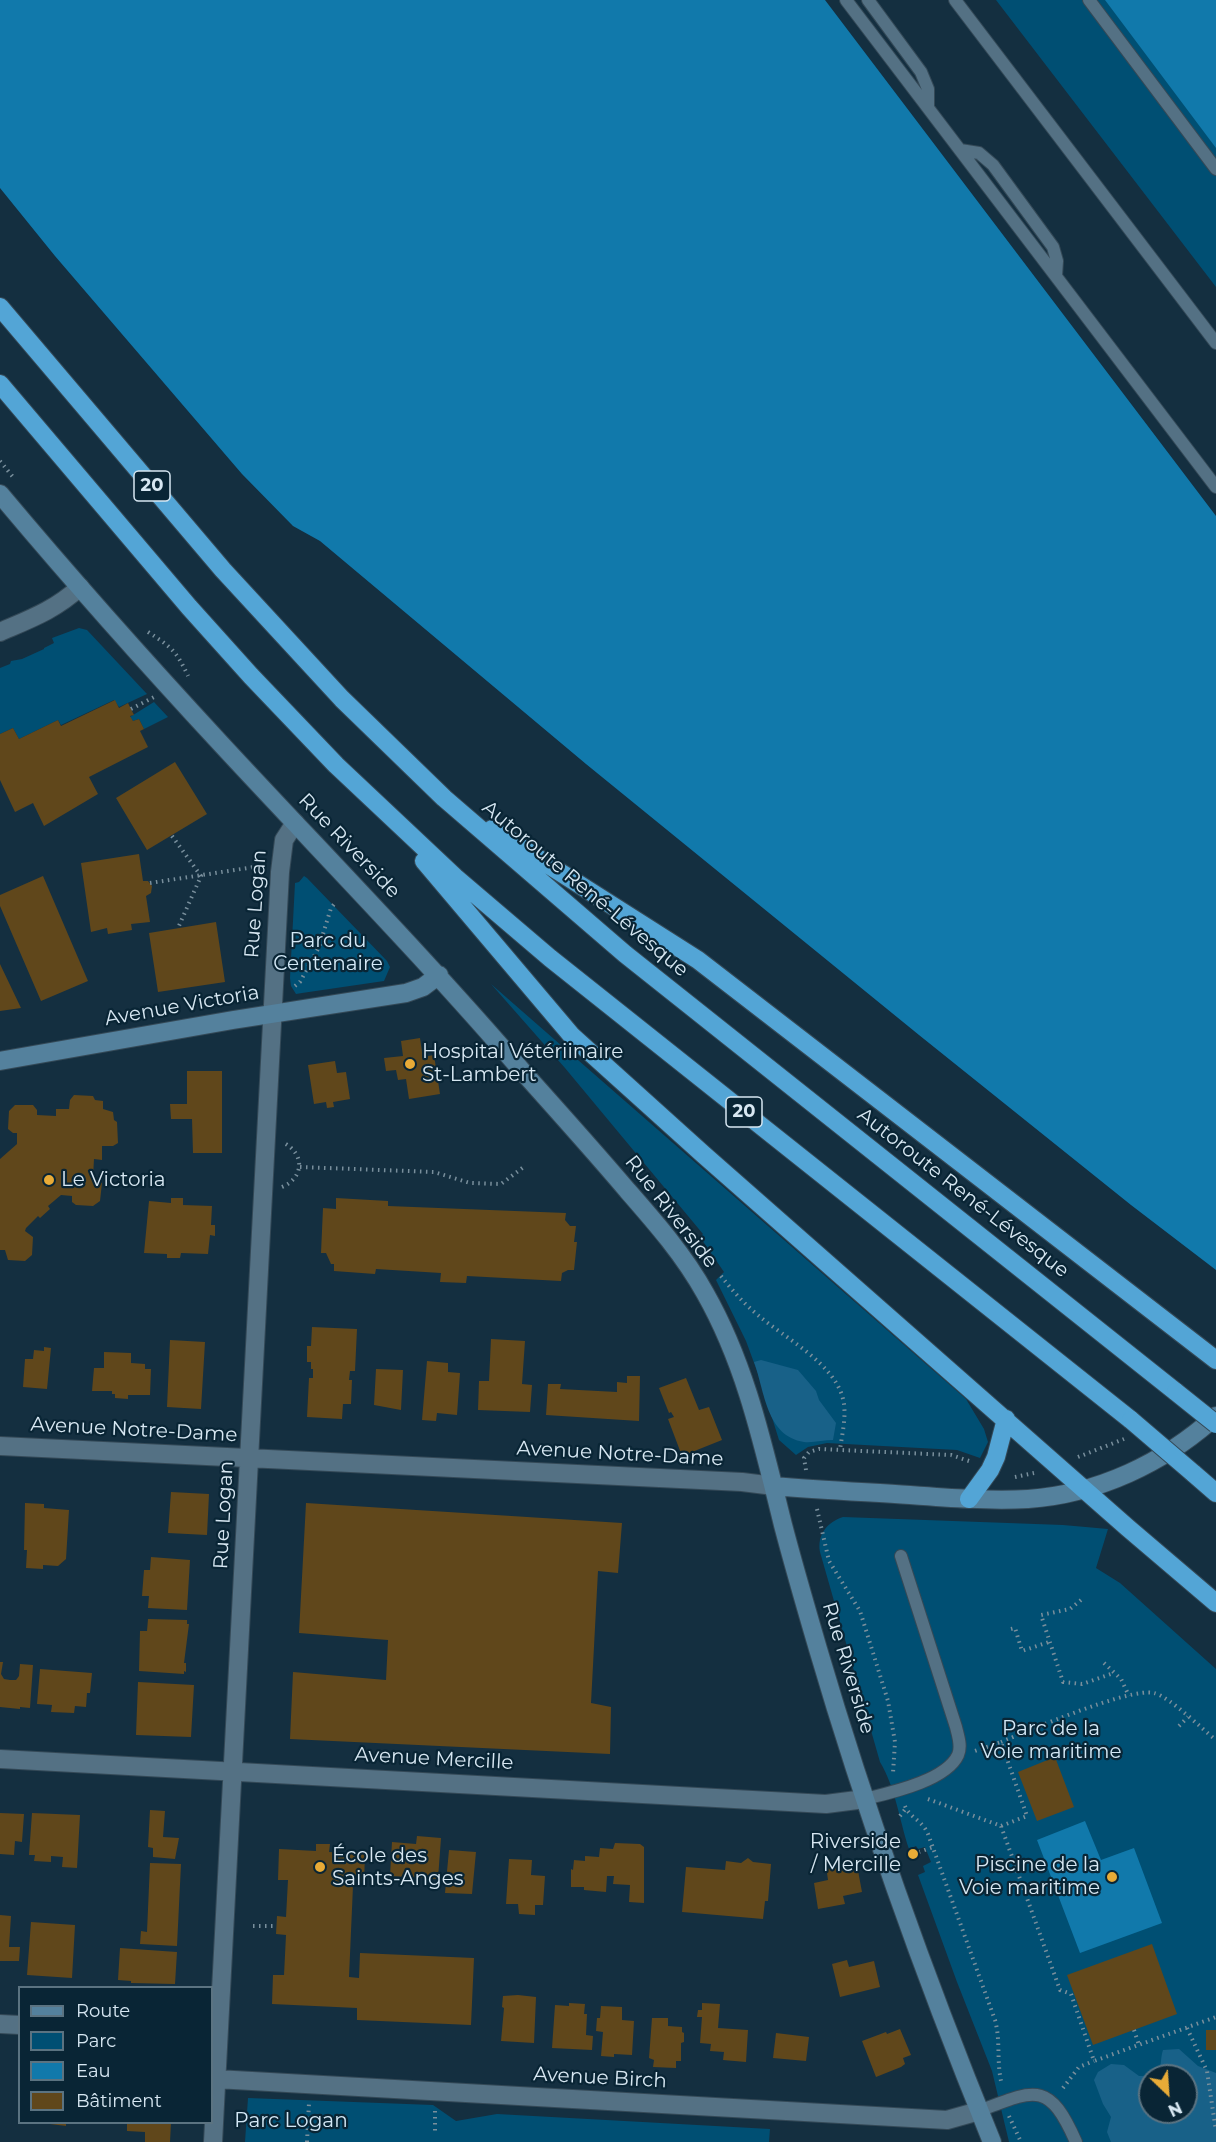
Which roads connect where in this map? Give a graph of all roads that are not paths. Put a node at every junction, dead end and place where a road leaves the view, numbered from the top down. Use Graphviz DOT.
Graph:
graph roads {
  1 [pos="846,0"];
  2 [pos="868,0"];
  3 [pos="955,0"];
  4 [pos="1089,0"];
  5 [pos="928,107"];
  6 [pos="1216,169"];
  7 [pos="0,307"];
  8 [pos="1216,343"];
  9 [pos="0,384"];
  10 [pos="1216,487"];
  11 [pos="0,494"];
  12 [pos="80,588"];
  13 [pos="0,632"];
  14 [pos="366,794"];
  15 [pos="444,798"];
  16 [pos="295,823"];
  17 [pos="439,975"];
  18 [pos="272,1013"];
  19 [pos="0,1062"];
  20 [pos="1216,1360"];
  21 [pos="1216,1416"];
  22 [pos="1006,1419"];
  23 [pos="1216,1424"];
  24 [pos="0,1446"];
  25 [pos="249,1458"];
  26 [pos="774,1486"];
  27 [pos="1084,1488"];
  28 [pos="1216,1494"];
  29 [pos="969,1499"];
  30 [pos="901,1556"];
  31 [pos="1216,1603"];
  32 [pos="0,1759"];
  33 [pos="234,1771"];
  34 [pos="864,1799"];
  35 [pos="0,2024"];
  36 [pos="18,2025"];
  37 [pos="214,2036"];
  38 [pos="216,2079"];
  39 [pos="980,2110"];
  40 [pos="213,2142"];
  41 [pos="992,2142"];
  42 [pos="1076,2142"];
  1 -- 5 [label="lane"];
  2 -- 5 [label="lane"];
  3 -- 8 [label="lane"];
  4 -- 6 [label="lane"];
  5 -- 10 [label="lane"];
  7 -- 15 [label="highway, Autoroute René-Lévesque / 20"];
  9 -- 14 [label="highway, 20"];
  11 -- 12 [label="street, Rue Riverside"];
  12 -- 13 [label="street"];
  12 -- 16 [label="street, Rue Riverside"];
  14 -- 22 [label="highway"];
  14 -- 28 [label="highway, 20, bridge"];
  15 -- 20 [label="highway"];
  15 -- 23 [label="highway, Autoroute René-Lévesque / 20, bridge"];
  16 -- 17 [label="street, Rue Riverside"];
  16 -- 18 [label="street, Rue Logan"];
  17 -- 18 [label="street, Avenue Victoria"];
  17 -- 26 [label="street, Rue Riverside"];
  18 -- 19 [label="street, Avenue Victoria"];
  18 -- 25 [label="street, Rue Logan"];
  21 -- 27 [label="street, Avenue Notre-Dame"];
  22 -- 27 [label="highway"];
  22 -- 29 [label="highway"];
  24 -- 25 [label="street, Avenue Notre-Dame"];
  25 -- 26 [label="street, Avenue Notre-Dame"];
  25 -- 33 [label="street, Rue Logan"];
  26 -- 29 [label="street, Avenue Notre-Dame"];
  26 -- 34 [label="street, Rue Riverside"];
  27 -- 29 [label="street, Avenue Notre-Dame"];
  27 -- 31 [label="highway"];
  30 -- 34 [label="lane"];
  32 -- 33 [label="street, Avenue Mercille"];
  33 -- 34 [label="street, Avenue Mercille"];
  33 -- 37 [label="street, Rue Logan"];
  34 -- 39 [label="street, Rue Riverside"];
  35 -- 36 [label="street"];
  37 -- 38 [label="street, Rue Logan"];
  38 -- 39 [label="street, Avenue Birch"];
  38 -- 40 [label="street, Rue Logan"];
  39 -- 41 [label="street, Rue Riverside"];
  39 -- 42 [label="lane"];
}
